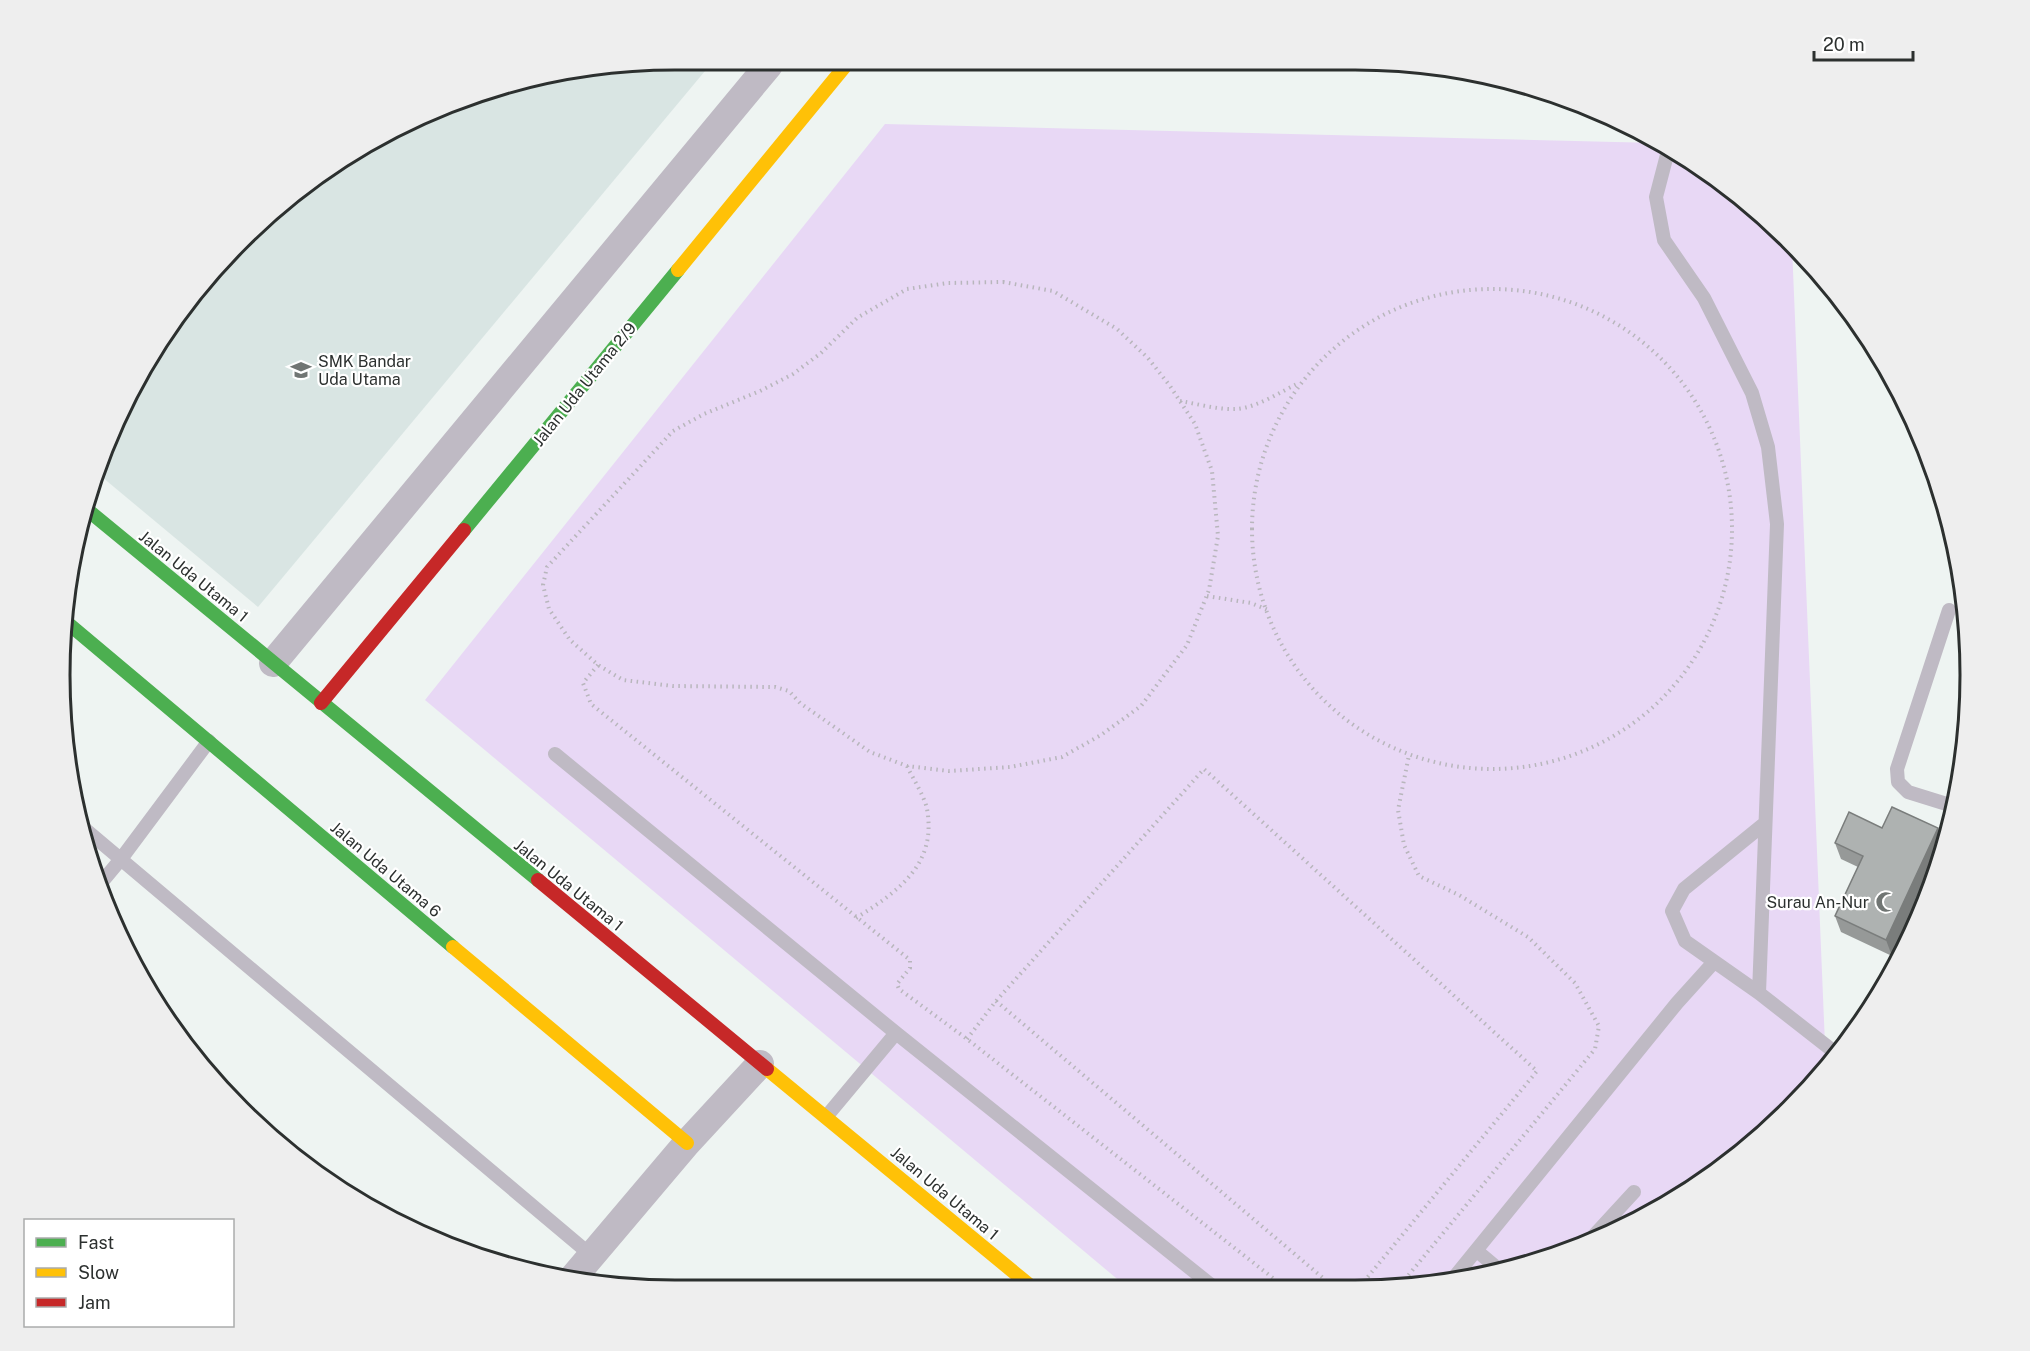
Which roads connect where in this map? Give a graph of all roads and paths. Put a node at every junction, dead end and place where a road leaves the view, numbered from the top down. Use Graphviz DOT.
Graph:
graph roads {
  1 [pos="765,70"];
  2 [pos="842,70"];
  3 [pos="1666,157"];
  4 [pos="1299,383"];
  5 [pos="1180,401"];
  6 [pos="93,514"];
  7 [pos="1207,596"];
  8 [pos="1269,610"];
  9 [pos="1949,610"];
  10 [pos="73,627"];
  11 [pos="273,663"];
  12 [pos="598,665"];
  13 [pos="321,703"];
  14 [pos="208,741"];
  15 [pos="555,754"];
  16 [pos="1409,754"];
  17 [pos="907,766"];
  18 [pos="1946,804"];
  19 [pos="1764,824"];
  20 [pos="92,835"];
  21 [pos="121,859"];
  22 [pos="106,877"];
  23 [pos="856,918"];
  24 [pos="1714,962"];
  25 [pos="1759,993"];
  26 [pos="996,1001"];
  27 [pos="896,1033"];
  28 [pos="967,1038"];
  29 [pos="1830,1049"];
  30 [pos="760,1064"];
  31 [pos="826,1117"];
  32 [pos="687,1143"];
  33 [pos="1634,1192"];
  34 [pos="1602,1227"];
  35 [pos="1477,1251"];
  36 [pos="592,1256"];
  37 [pos="1493,1264"];
  38 [pos="1460,1271"];
  39 [pos="578,1272"];
  40 [pos="1406,1278"];
  41 [pos="1023,1280"];
  42 [pos="1205,1280"];
  43 [pos="1276,1280"];
  44 [pos="1325,1280"];
  45 [pos="1365,1280"];
  1 -- 11 [label="street"];
  2 -- 13 [label="street, Jalan Uda Utama 2/9"];
  3 -- 19 [label="lane"];
  4 -- 5 [label="path"];
  4 -- 8 [label="path"];
  4 -- 16 [label="path"];
  5 -- 7 [label="path"];
  5 -- 12 [label="path"];
  6 -- 11 [label="street, Jalan Uda Utama 1"];
  7 -- 8 [label="path"];
  7 -- 17 [label="path"];
  8 -- 16 [label="path"];
  9 -- 18 [label="lane"];
  10 -- 14 [label="street, Jalan Uda Utama 6"];
  11 -- 13 [label="street, Jalan Uda Utama 1"];
  12 -- 17 [label="path"];
  12 -- 23 [label="path"];
  13 -- 30 [label="street, Jalan Uda Utama 1"];
  14 -- 21 [label="lane"];
  14 -- 32 [label="street, Jalan Uda Utama 6"];
  15 -- 27 [label="lane"];
  16 -- 40 [label="path"];
  17 -- 23 [label="path"];
  19 -- 24 [label="lane"];
  19 -- 25 [label="lane"];
  20 -- 21 [label="lane"];
  21 -- 22 [label="lane"];
  21 -- 36 [label="lane"];
  23 -- 28 [label="path"];
  24 -- 25 [label="lane"];
  24 -- 35 [label="lane"];
  25 -- 29 [label="lane"];
  26 -- 28 [label="path"];
  26 -- 44 [label="path"];
  26 -- 45 [label="path"];
  27 -- 31 [label="lane"];
  27 -- 42 [label="lane"];
  28 -- 43 [label="path"];
  30 -- 31 [label="street, Jalan Uda Utama 1"];
  30 -- 32 [label="street"];
  31 -- 41 [label="street, Jalan Uda Utama 1"];
  32 -- 36 [label="street"];
  33 -- 34 [label="lane"];
  35 -- 37 [label="lane"];
  35 -- 38 [label="lane"];
  36 -- 39 [label="street"];
}
